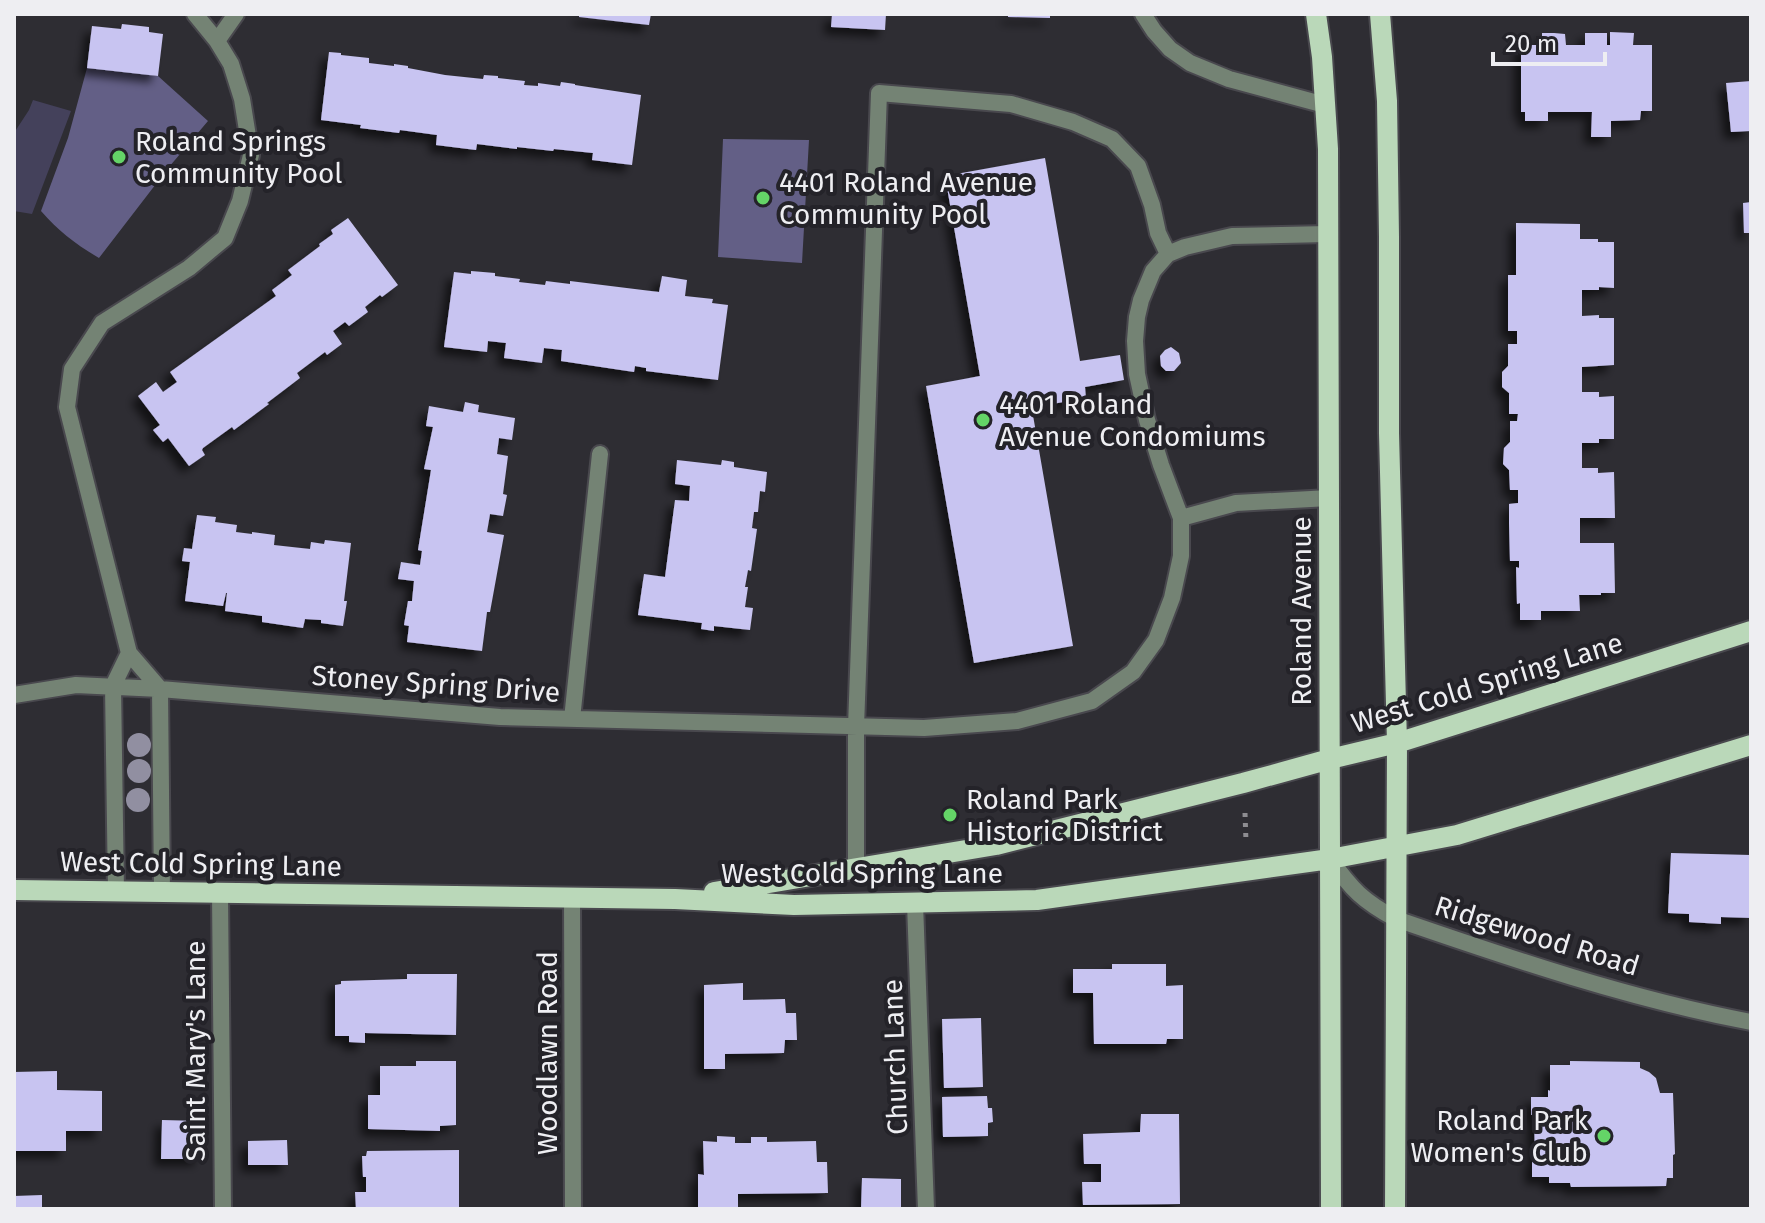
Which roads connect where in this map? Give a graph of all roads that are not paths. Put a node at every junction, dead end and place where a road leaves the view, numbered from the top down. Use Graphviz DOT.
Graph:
graph roads {
  1 [pos="195,14"];
  2 [pos="236,14"];
  3 [pos="1143,14"];
  4 [pos="1316,14"];
  5 [pos="1380,14"];
  6 [pos="217,41"];
  7 [pos="1325,105"];
  8 [pos="1328,234"];
  9 [pos="1168,254"];
  10 [pos="600,454"];
  11 [pos="1329,498"];
  12 [pos="1181,518"];
  13 [pos="1751,631"];
  14 [pos="129,653"];
  15 [pos="113,686"];
  16 [pos="160,689"];
  17 [pos="14,695"];
  18 [pos="572,719"];
  19 [pos="856,727"];
  20 [pos="1397,743"];
  21 [pos="1751,745"];
  22 [pos="1330,759"];
  23 [pos="1396,847"];
  24 [pos="1330,859"];
  25 [pos="856,869"];
  26 [pos="14,890"];
  27 [pos="116,892"];
  28 [pos="162,892"];
  29 [pos="220,893"];
  30 [pos="572,897"];
  31 [pos="675,899"];
  32 [pos="915,903"];
  33 [pos="1396,919"];
  34 [pos="1751,1022"];
  35 [pos="223,1209"];
  36 [pos="573,1209"];
  37 [pos="926,1209"];
  38 [pos="1331,1209"];
  39 [pos="1395,1209"];
  1 -- 6 [label="street"];
  2 -- 6 [label="street"];
  3 -- 7 [label="street"];
  4 -- 7 [label="main road, Roland Avenue"];
  5 -- 20 [label="main road"];
  6 -- 14 [label="street"];
  7 -- 8 [label="main road, Roland Avenue"];
  8 -- 9 [label="street"];
  8 -- 11 [label="main road, Roland Avenue"];
  9 -- 12 [label="street"];
  9 -- 19 [label="street"];
  10 -- 18 [label="street"];
  11 -- 12 [label="street"];
  11 -- 22 [label="main road, Roland Avenue"];
  12 -- 19 [label="street, Stoney Spring Drive"];
  13 -- 20 [label="main road, West Cold Spring Lane"];
  14 -- 15 [label="street"];
  14 -- 16 [label="street"];
  15 -- 16 [label="street, Stoney Spring Drive"];
  15 -- 17 [label="street, Stoney Spring Drive"];
  15 -- 27 [label="street"];
  16 -- 18 [label="street, Stoney Spring Drive"];
  16 -- 28 [label="street"];
  18 -- 19 [label="street, Stoney Spring Drive"];
  19 -- 25 [label="street"];
  20 -- 22 [label="main road, West Cold Spring Lane"];
  20 -- 23 [label="main road"];
  21 -- 23 [label="main road, West Cold Spring Lane"];
  22 -- 24 [label="main road, Roland Avenue"];
  22 -- 25 [label="main road, West Cold Spring Lane"];
  23 -- 24 [label="main road, West Cold Spring Lane"];
  23 -- 33 [label="main road"];
  24 -- 32 [label="main road, West Cold Spring Lane"];
  24 -- 33 [label="street, Ridgewood Road"];
  24 -- 38 [label="main road, Roland Avenue"];
  25 -- 31 [label="main road, West Cold Spring Lane"];
  26 -- 27 [label="main road, West Cold Spring Lane"];
  27 -- 28 [label="main road, West Cold Spring Lane"];
  28 -- 29 [label="main road, West Cold Spring Lane"];
  29 -- 30 [label="main road, West Cold Spring Lane"];
  29 -- 35 [label="street, Saint Mary's Lane"];
  30 -- 31 [label="main road, West Cold Spring Lane"];
  30 -- 36 [label="street, Woodlawn Road"];
  31 -- 32 [label="main road, West Cold Spring Lane"];
  32 -- 37 [label="street, Church Lane"];
  33 -- 34 [label="street, Ridgewood Road"];
  33 -- 39 [label="main road"];
}
